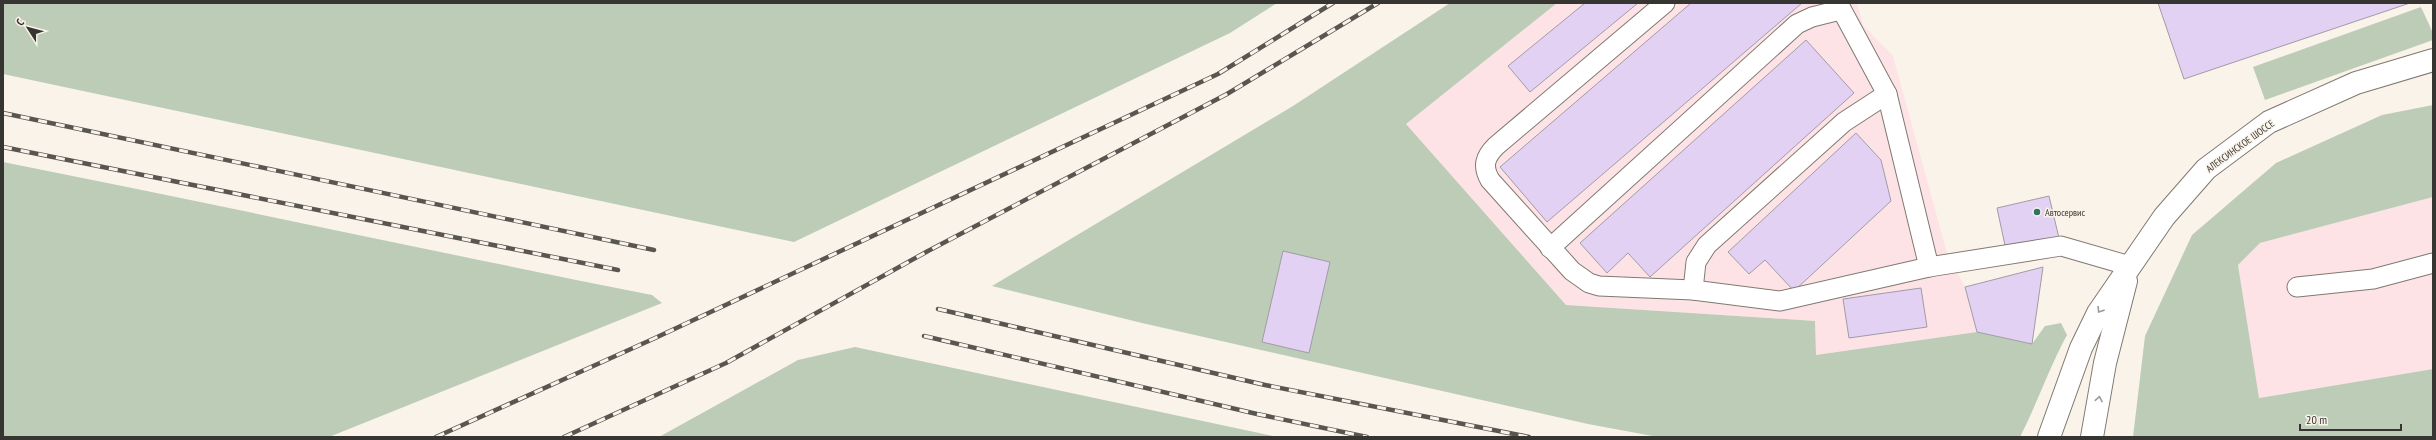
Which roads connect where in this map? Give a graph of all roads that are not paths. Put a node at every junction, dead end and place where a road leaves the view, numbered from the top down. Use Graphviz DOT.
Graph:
graph roads {
  1 [pos="1665,3"];
  2 [pos="1839,6"];
  3 [pos="2433,60"];
  4 [pos="1887,94"];
  5 [pos="1550,248"];
  6 [pos="2433,263"];
  7 [pos="2130,266"];
  8 [pos="1929,268"];
  9 [pos="2297,287"];
  10 [pos="1693,290"];
  11 [pos="2049,437"];
  12 [pos="2092,437"];
  1 -- 5 [label="lane"];
  2 -- 4 [label="lane"];
  2 -- 5 [label="lane"];
  3 -- 7 [label="main road, АЛЕКСИНСКОЕ ШОССЕ"];
  4 -- 8 [label="lane"];
  4 -- 10 [label="lane"];
  5 -- 10 [label="lane"];
  6 -- 9 [label="lane"];
  7 -- 8 [label="lane"];
  7 -- 11 [label="main road, АЛЕКСИНСКОЕ ШОССЕ, one-way"];
  12 -- 7 [label="main road, АЛЕКСИНСКОЕ ШОССЕ, one-way"];
  8 -- 10 [label="lane"];
}
